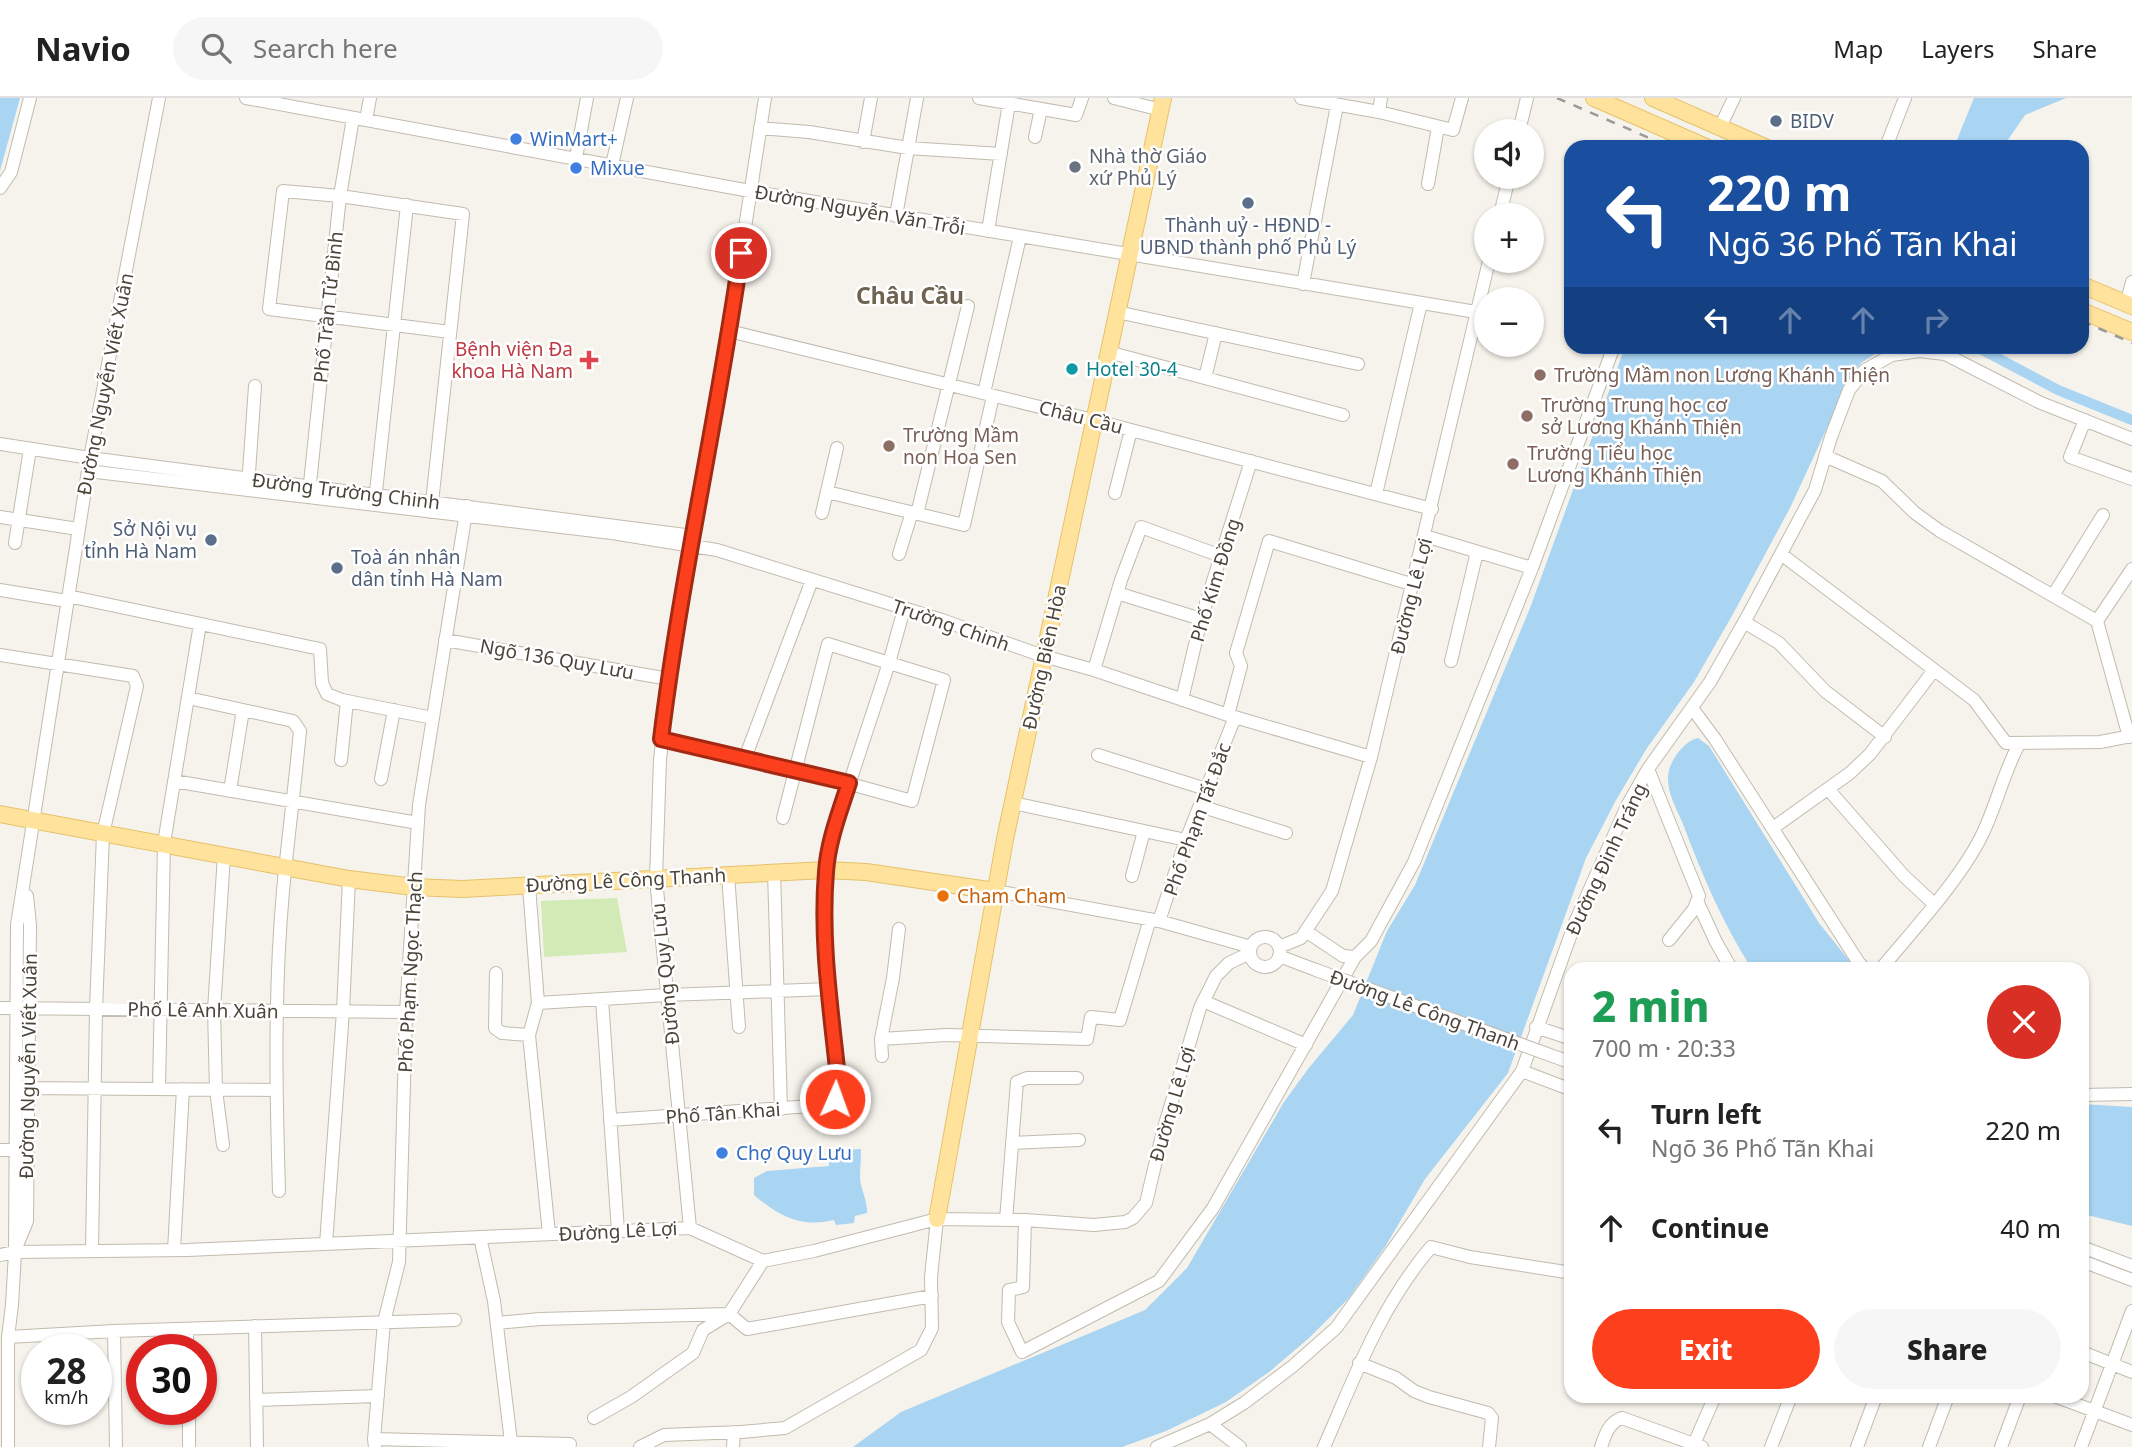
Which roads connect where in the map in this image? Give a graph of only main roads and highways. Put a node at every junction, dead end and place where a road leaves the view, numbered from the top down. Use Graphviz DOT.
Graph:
graph roads {
  1 [pos="1594,98"];
  2 [pos="1653,98"];
  3 [pos="1162,104"];
  4 [pos="1690,140"];
  5 [pos="1749,140"];
  6 [pos="2089,288"];
  7 [pos="2129,305"];
  8 [pos="2089,314"];
  9 [pos="2132,332"];
  10 [pos="0,814"];
  11 [pos="995,891"];
  12 [pos="937,1219"];
  1 -- 4 [label="main road"];
  2 -- 5 [label="main road"];
  3 -- 11 [label="main road, Đường Biên Hòa"];
  6 -- 7 [label="main road"];
  8 -- 9 [label="main road"];
  10 -- 11 [label="main road, Đường Lê Công Thanh"];
  11 -- 12 [label="main road, Đường Biên Hòa"];
}
